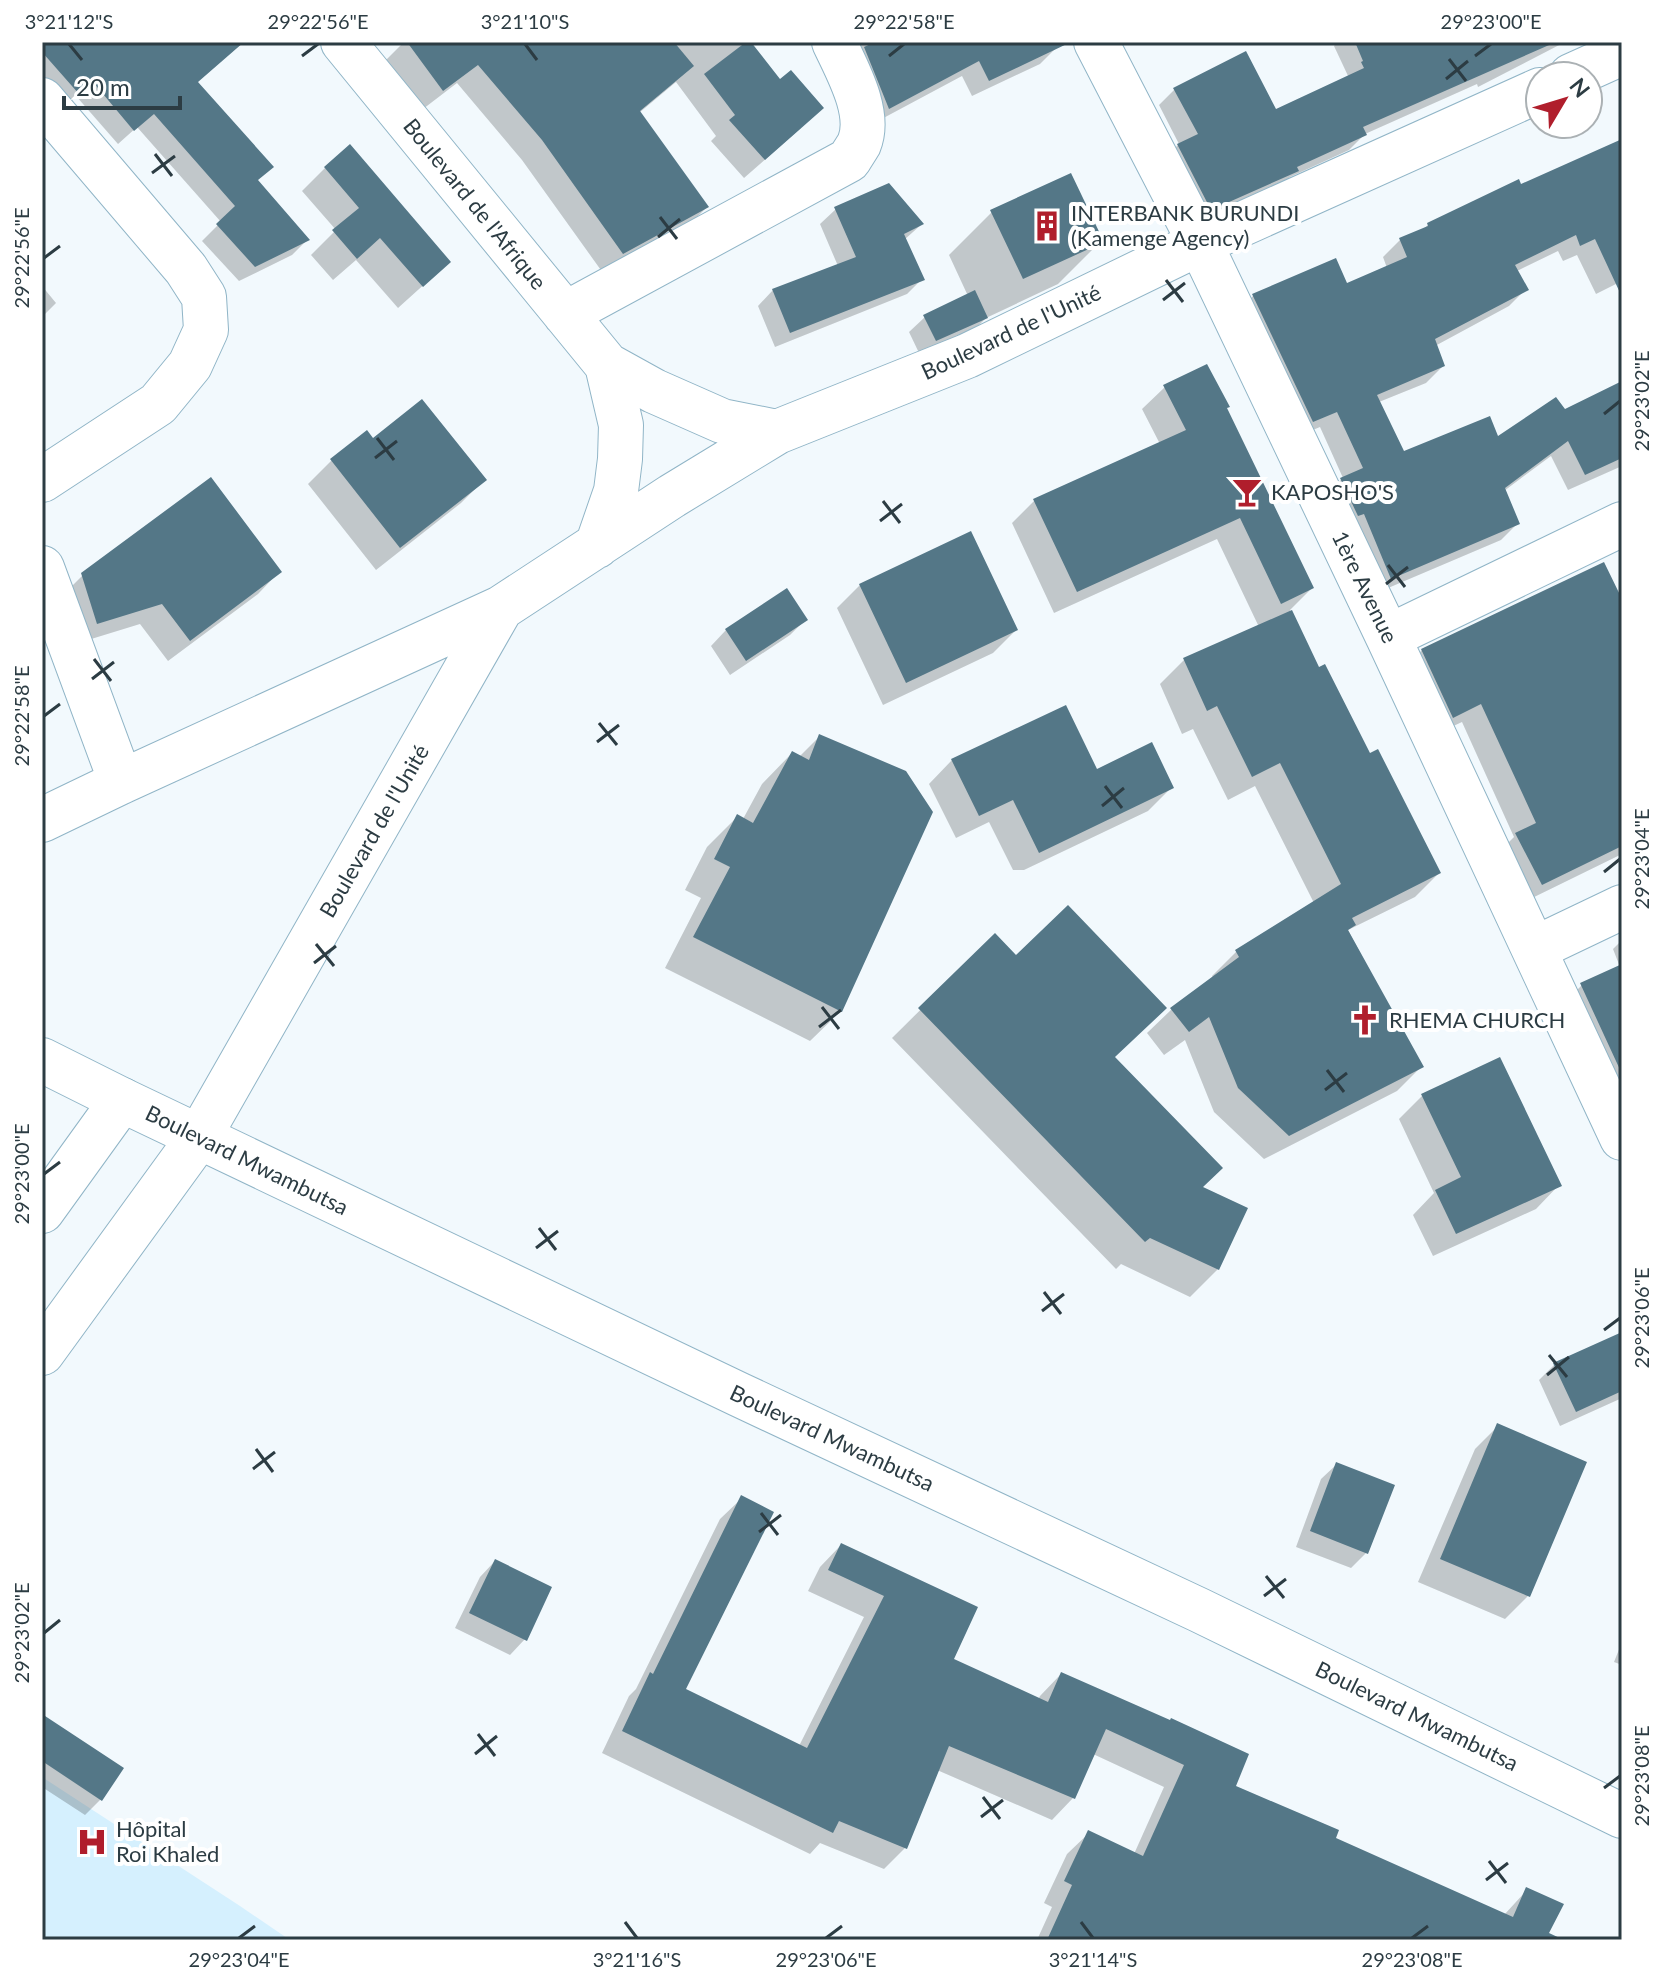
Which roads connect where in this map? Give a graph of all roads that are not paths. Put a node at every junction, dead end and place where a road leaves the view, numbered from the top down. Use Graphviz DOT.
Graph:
graph roads {
  1 [pos="343,42"];
  2 [pos="834,42"];
  3 [pos="1096,42"];
  4 [pos="1524,97"];
  5 [pos="42,100"];
  6 [pos="1200,243"];
  7 [pos="565,314"];
  8 [pos="607,365"];
  9 [pos="777,432"];
  10 [pos="42,480"];
  11 [pos="1622,524"];
  12 [pos="597,546"];
  13 [pos="42,568"];
  14 [pos="501,608"];
  15 [pos="1388,637"];
  16 [pos="121,782"];
  17 [pos="42,820"];
  18 [pos="1622,907"];
  19 [pos="1534,949"];
  20 [pos="42,1060"];
  21 [pos="122,1100"];
  22 [pos="199,1137"];
  23 [pos="1622,1138"];
  24 [pos="42,1211"];
  25 [pos="42,1353"];
  26 [pos="1622,1816"];
  1 -- 7 [label="main road, Boulevard de l'Afrique"];
  2 -- 7 [label="main road"];
  3 -- 6 [label="main road, 1ère Avenue"];
  4 -- 6 [label="main road, Boulevard de l'Unité"];
  5 -- 10 [label="main road"];
  6 -- 9 [label="main road, Boulevard de l'Unité"];
  6 -- 15 [label="main road, 1ère Avenue"];
  7 -- 8 [label="main road, Boulevard de l'Afrique"];
  8 -- 9 [label="main road, Boulevard de l'Afrique"];
  8 -- 12 [label="main road, Boulevard de l'Afrique"];
  9 -- 12 [label="main road, Boulevard de l'Unité"];
  11 -- 15 [label="main road"];
  12 -- 14 [label="main road, Boulevard de l'Unité"];
  13 -- 16 [label="main road"];
  14 -- 16 [label="main road, Boulevard de l'Unité"];
  14 -- 22 [label="main road, Boulevard de l'Unité"];
  15 -- 19 [label="main road, 1ère Avenue"];
  16 -- 17 [label="main road, Boulevard de l'Unité"];
  18 -- 19 [label="main road"];
  19 -- 23 [label="main road, 1ère Avenue"];
  20 -- 21 [label="main road, Boulevard Mwambutsa"];
  21 -- 22 [label="main road, Boulevard Mwambutsa"];
  21 -- 24 [label="main road"];
  22 -- 25 [label="main road, Boulevard de l'Unité"];
  22 -- 26 [label="main road, Boulevard Mwambutsa"];
}
